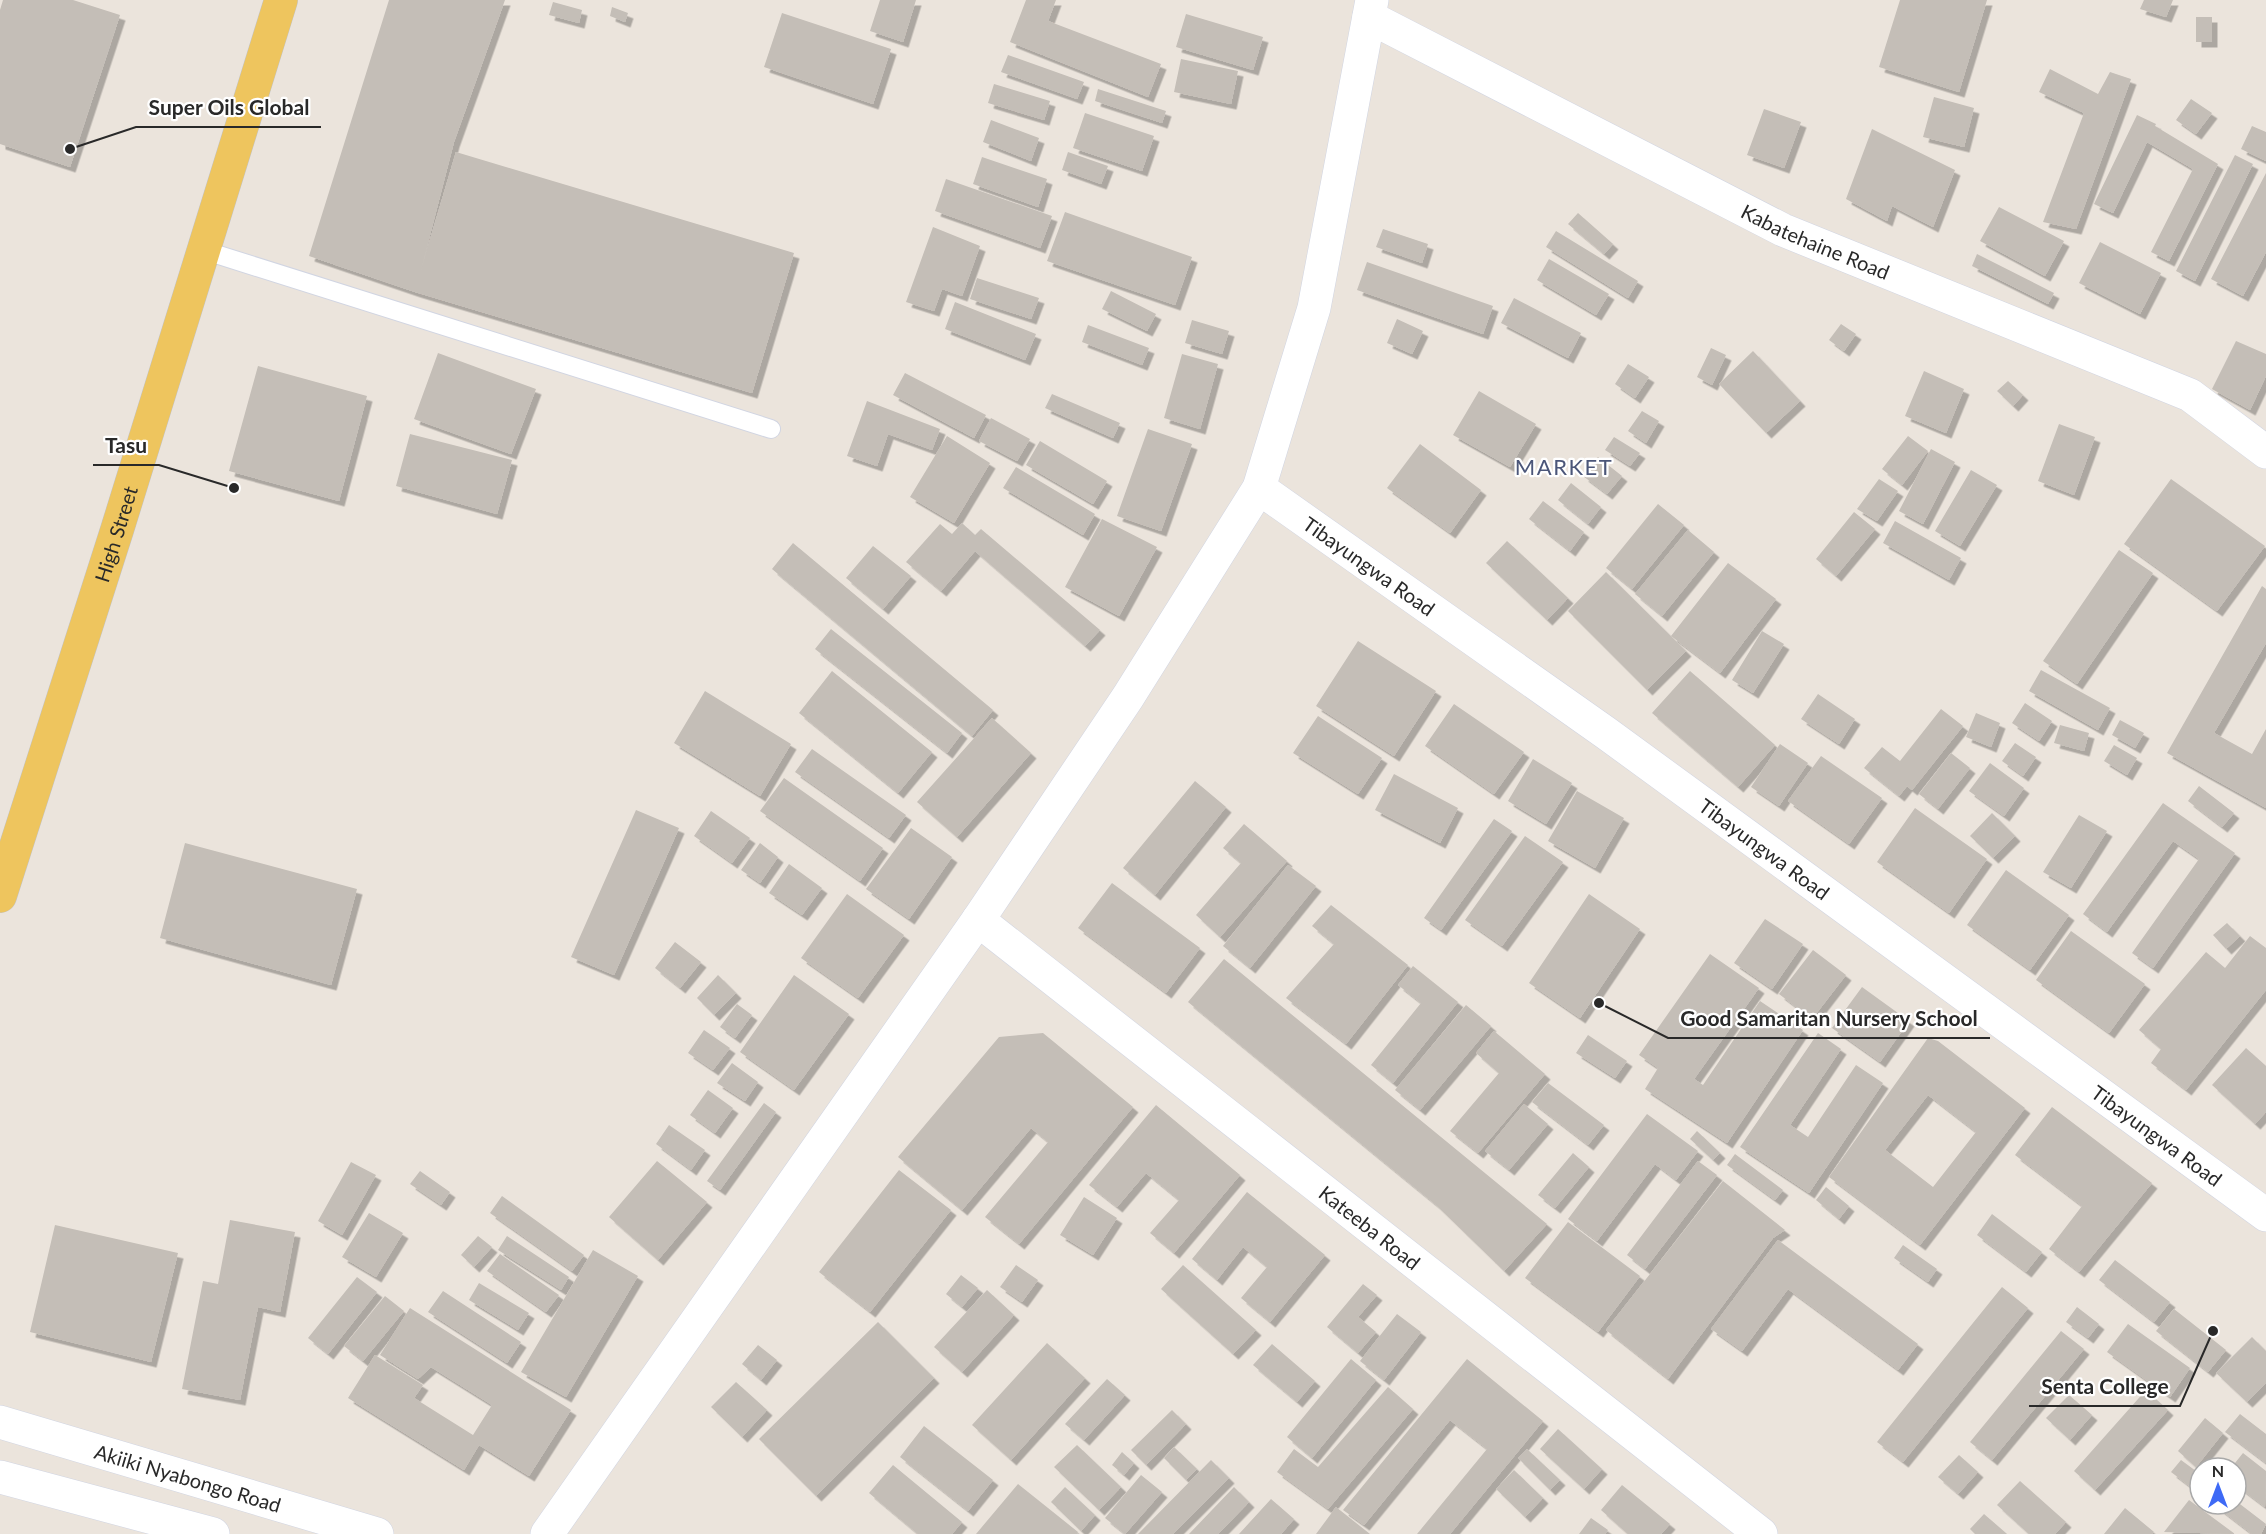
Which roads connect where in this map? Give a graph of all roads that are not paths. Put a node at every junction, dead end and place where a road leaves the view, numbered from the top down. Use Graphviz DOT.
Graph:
graph roads {
  1 [pos="281,0"];
  2 [pos="1370,9"];
  3 [pos="203,250"];
  4 [pos="771,429"];
  5 [pos="2266,452"];
  6 [pos="1258,488"];
  7 [pos="0,896"];
  8 [pos="978,920"];
  9 [pos="2266,1215"];
  10 [pos="0,1422"];
  11 [pos="0,1477"];
  12 [pos="213,1534"];
  13 [pos="378,1534"];
  14 [pos="547,1534"];
  15 [pos="1761,1534"];
  1 -- 3 [label="main road, High Street"];
  2 -- 5 [label="street, Kabatehaine Road"];
  2 -- 6 [label="street"];
  3 -- 4 [label="lane"];
  3 -- 7 [label="main road, High Street"];
  6 -- 8 [label="street"];
  6 -- 9 [label="street, Tibayungwa Road"];
  8 -- 14 [label="street"];
  8 -- 15 [label="street, Kateeba Road"];
  10 -- 13 [label="street, Akiiki Nyabongo Road"];
  11 -- 12 [label="street"];
}
